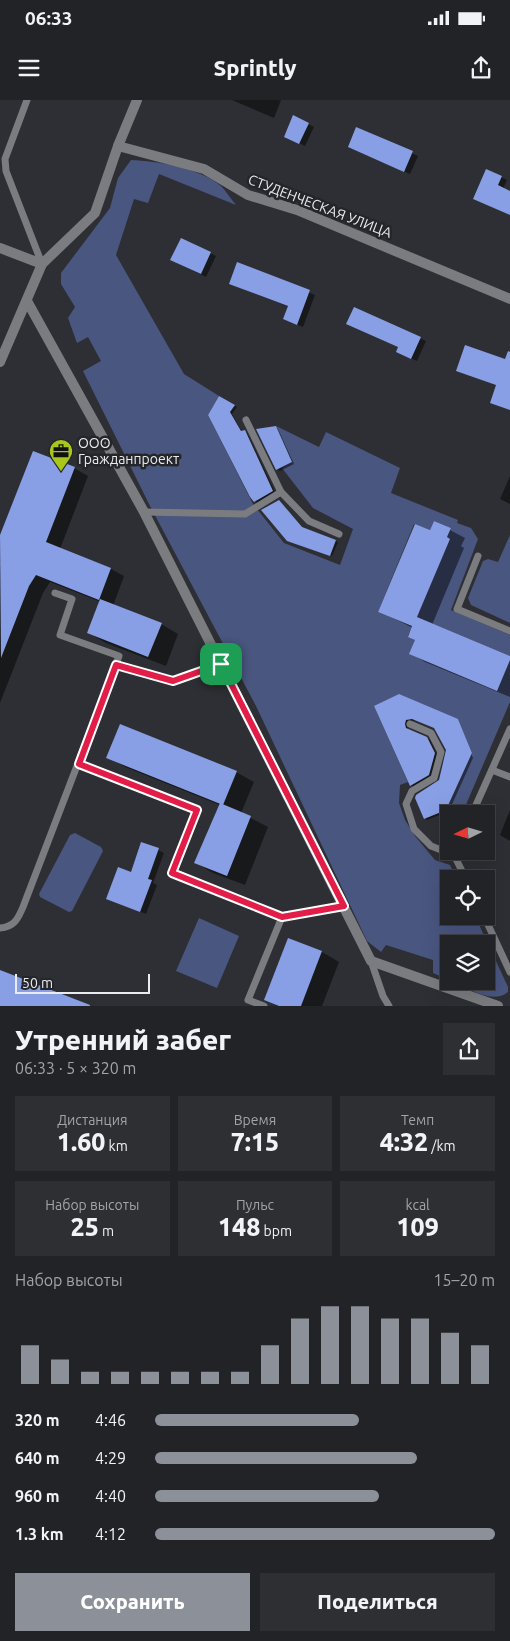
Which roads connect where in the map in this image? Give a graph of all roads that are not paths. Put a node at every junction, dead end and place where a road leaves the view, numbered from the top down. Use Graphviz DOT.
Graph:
graph roads {
  1 [pos="27,100"];
  2 [pos="137,100"];
  3 [pos="118,146"];
  4 [pos="0,248"];
  5 [pos="42,264"];
  6 [pos="510,299"];
  7 [pos="27,301"];
  8 [pos="0,362"];
  9 [pos="246,420"];
  10 [pos="281,492"];
  11 [pos="144,512"];
  12 [pos="339,534"];
  13 [pos="478,556"];
  14 [pos="55,593"];
  15 [pos="510,631"];
  16 [pos="221,664"];
  17 [pos="116,665"];
  18 [pos="410,724"];
  19 [pos="510,729"];
  20 [pos="79,764"];
  21 [pos="492,770"];
  22 [pos="510,777"];
  23 [pos="476,805"];
  24 [pos="440,849"];
  25 [pos="344,906"];
  26 [pos="282,917"];
  27 [pos="488,925"];
  28 [pos="0,928"];
  29 [pos="371,961"];
  30 [pos="510,972"];
  31 [pos="264,1006"];
  32 [pos="389,1006"];
  33 [pos="498,1006"];
  1 -- 5 [label="lane"];
  2 -- 3 [label="street"];
  3 -- 5 [label="street"];
  3 -- 6 [label="street, СТУДЕНЧЕСКАЯ УЛИЦА"];
  4 -- 5 [label="street"];
  5 -- 7 [label="street"];
  7 -- 8 [label="street"];
  7 -- 11 [label="street"];
  9 -- 10 [label="lane"];
  10 -- 11 [label="lane"];
  10 -- 12 [label="lane"];
  11 -- 16 [label="street"];
  13 -- 15 [label="lane"];
  14 -- 17 [label="lane"];
  16 -- 17 [label="lane"];
  16 -- 25 [label="street"];
  17 -- 20 [label="lane"];
  18 -- 24 [label="lane"];
  19 -- 21 [label="lane"];
  20 -- 26 [label="lane"];
  20 -- 28 [label="lane"];
  21 -- 22 [label="lane"];
  21 -- 23 [label="lane"];
  25 -- 26 [label="lane"];
  25 -- 29 [label="street"];
  26 -- 31 [label="lane"];
  27 -- 30 [label="lane"];
  29 -- 32 [label="lane"];
  29 -- 33 [label="street"];
}
